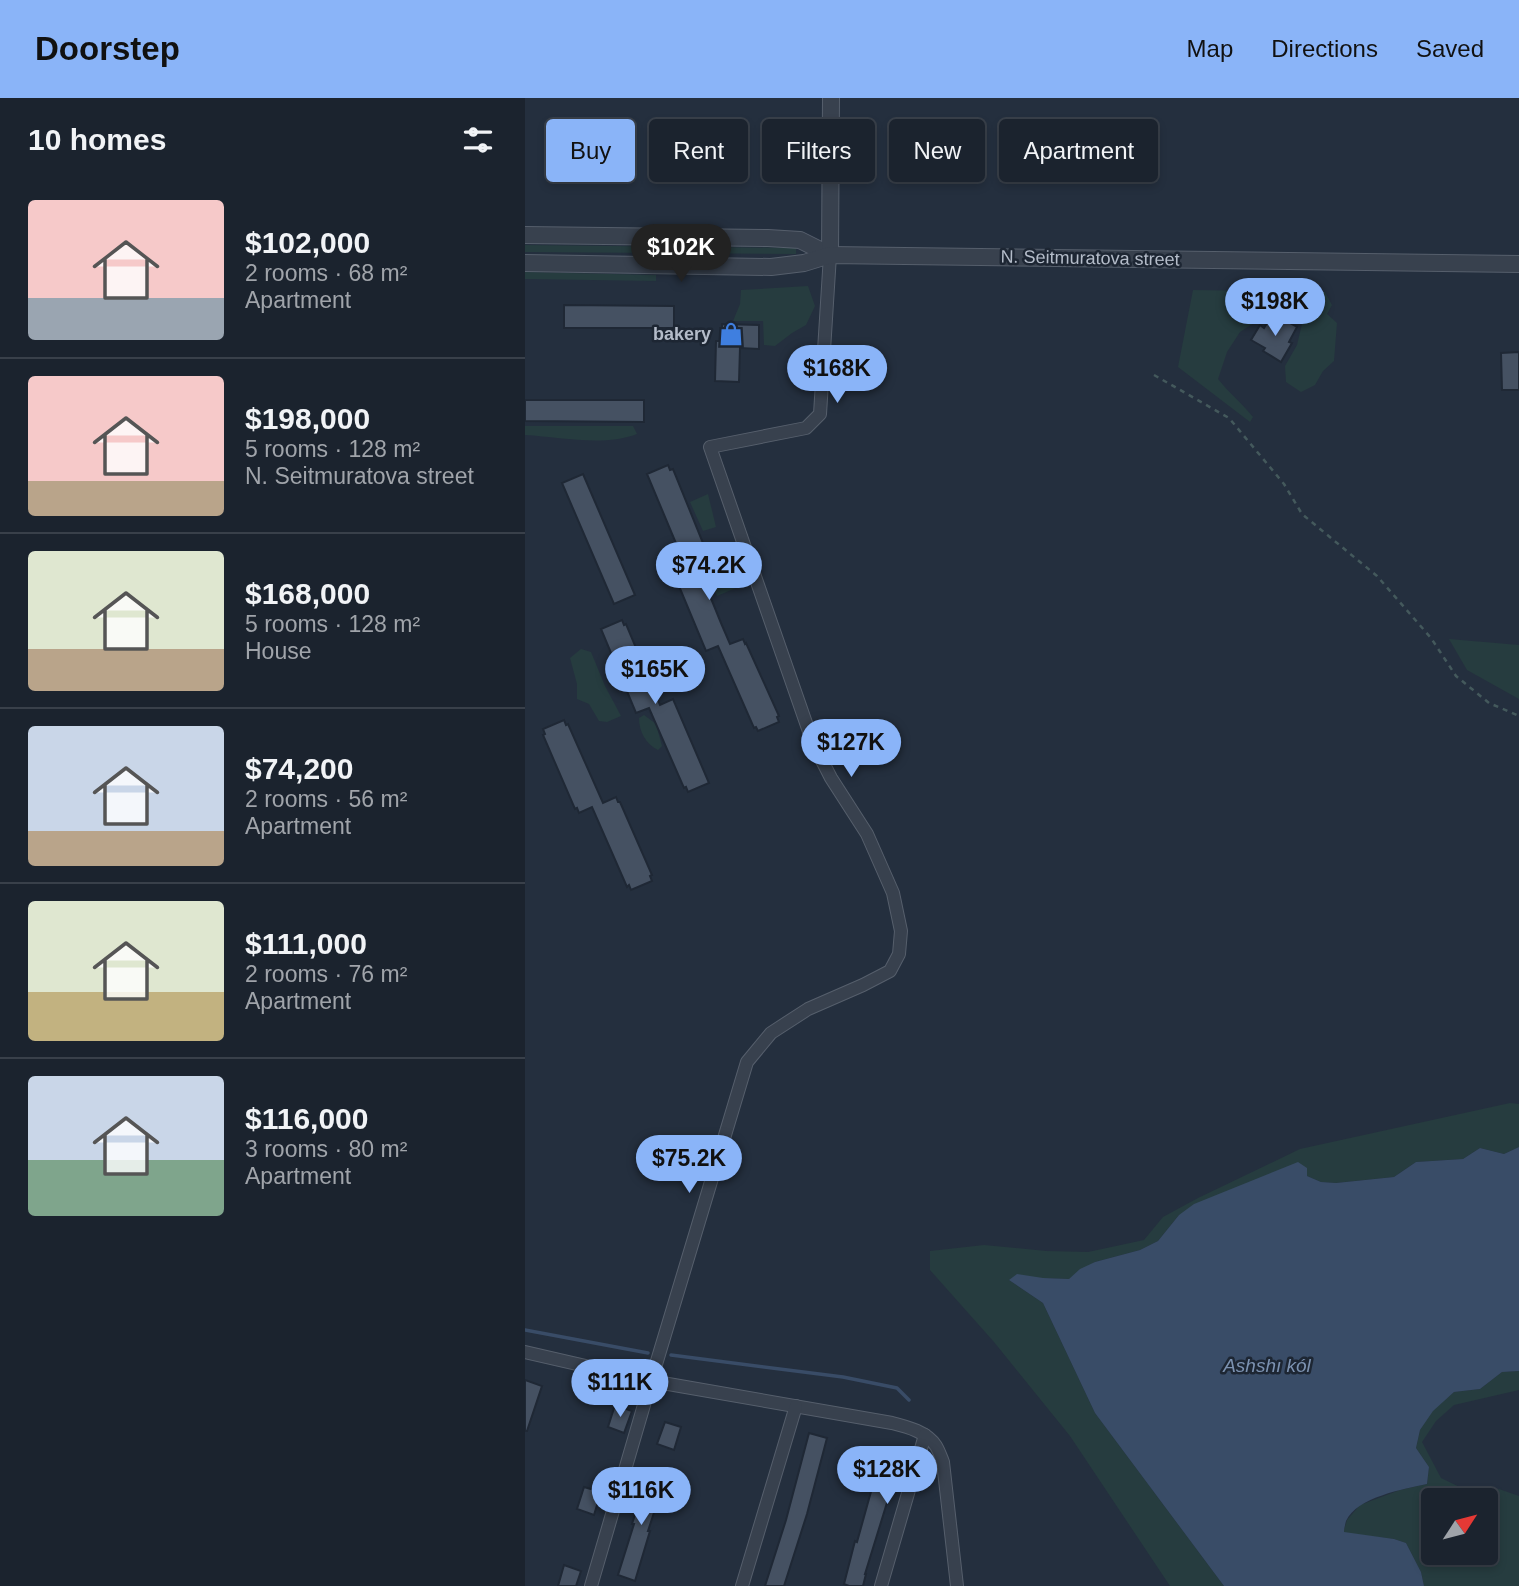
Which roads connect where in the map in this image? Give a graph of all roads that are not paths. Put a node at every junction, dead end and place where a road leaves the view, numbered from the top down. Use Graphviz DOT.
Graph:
graph roads {
  1 [pos="831,98"];
  2 [pos="525,235"];
  3 [pos="830,255"];
  4 [pos="525,263"];
  5 [pos="1519,264"];
  6 [pos="525,1352"];
  7 [pos="651,1381"];
  8 [pos="796,1406"];
  9 [pos="925,1435"];
  10 [pos="591,1586"];
  11 [pos="742,1586"];
  12 [pos="881,1586"];
  13 [pos="957,1586"];
  1 -- 3 [label="street"];
  2 -- 3 [label="street"];
  3 -- 4 [label="street"];
  3 -- 5 [label="street, N. Seitmuratova street"];
  3 -- 7 [label="street"];
  6 -- 7 [label="street"];
  7 -- 8 [label="street"];
  7 -- 10 [label="street"];
  8 -- 9 [label="street"];
  8 -- 11 [label="street"];
  9 -- 12 [label="street"];
  9 -- 13 [label="street"];
}
